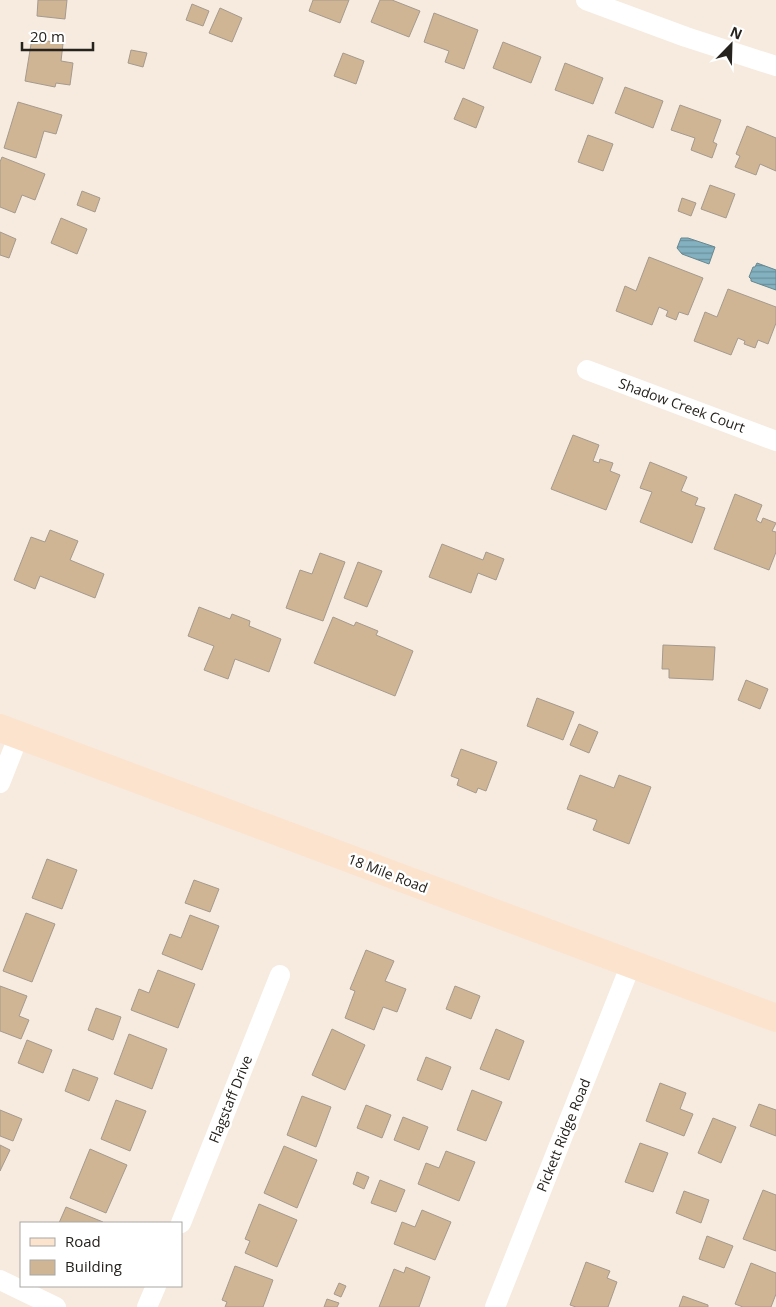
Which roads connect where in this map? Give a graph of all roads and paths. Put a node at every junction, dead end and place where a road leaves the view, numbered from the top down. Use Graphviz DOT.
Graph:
graph roads {
  1 [pos="586,0"];
  2 [pos="776,66"];
  3 [pos="587,370"];
  4 [pos="776,441"];
  5 [pos="10,731"];
  6 [pos="0,783"];
  7 [pos="631,964"];
  8 [pos="280,975"];
  9 [pos="776,1018"];
  10 [pos="181,1222"];
  11 [pos="0,1280"];
  12 [pos="156,1287"];
  13 [pos="56,1307"];
  14 [pos="147,1307"];
  15 [pos="495,1307"];
  1 -- 2 [label="street"];
  3 -- 4 [label="street, Shadow Creek Court"];
  5 -- 6 [label="street"];
  5 -- 7 [label="street, 18 Mile Road"];
  7 -- 9 [label="street, 18 Mile Road"];
  7 -- 15 [label="street, Pickett Ridge Road"];
  8 -- 10 [label="street, Flagstaff Drive"];
  11 -- 13 [label="street"];
  12 -- 14 [label="street"];
}
